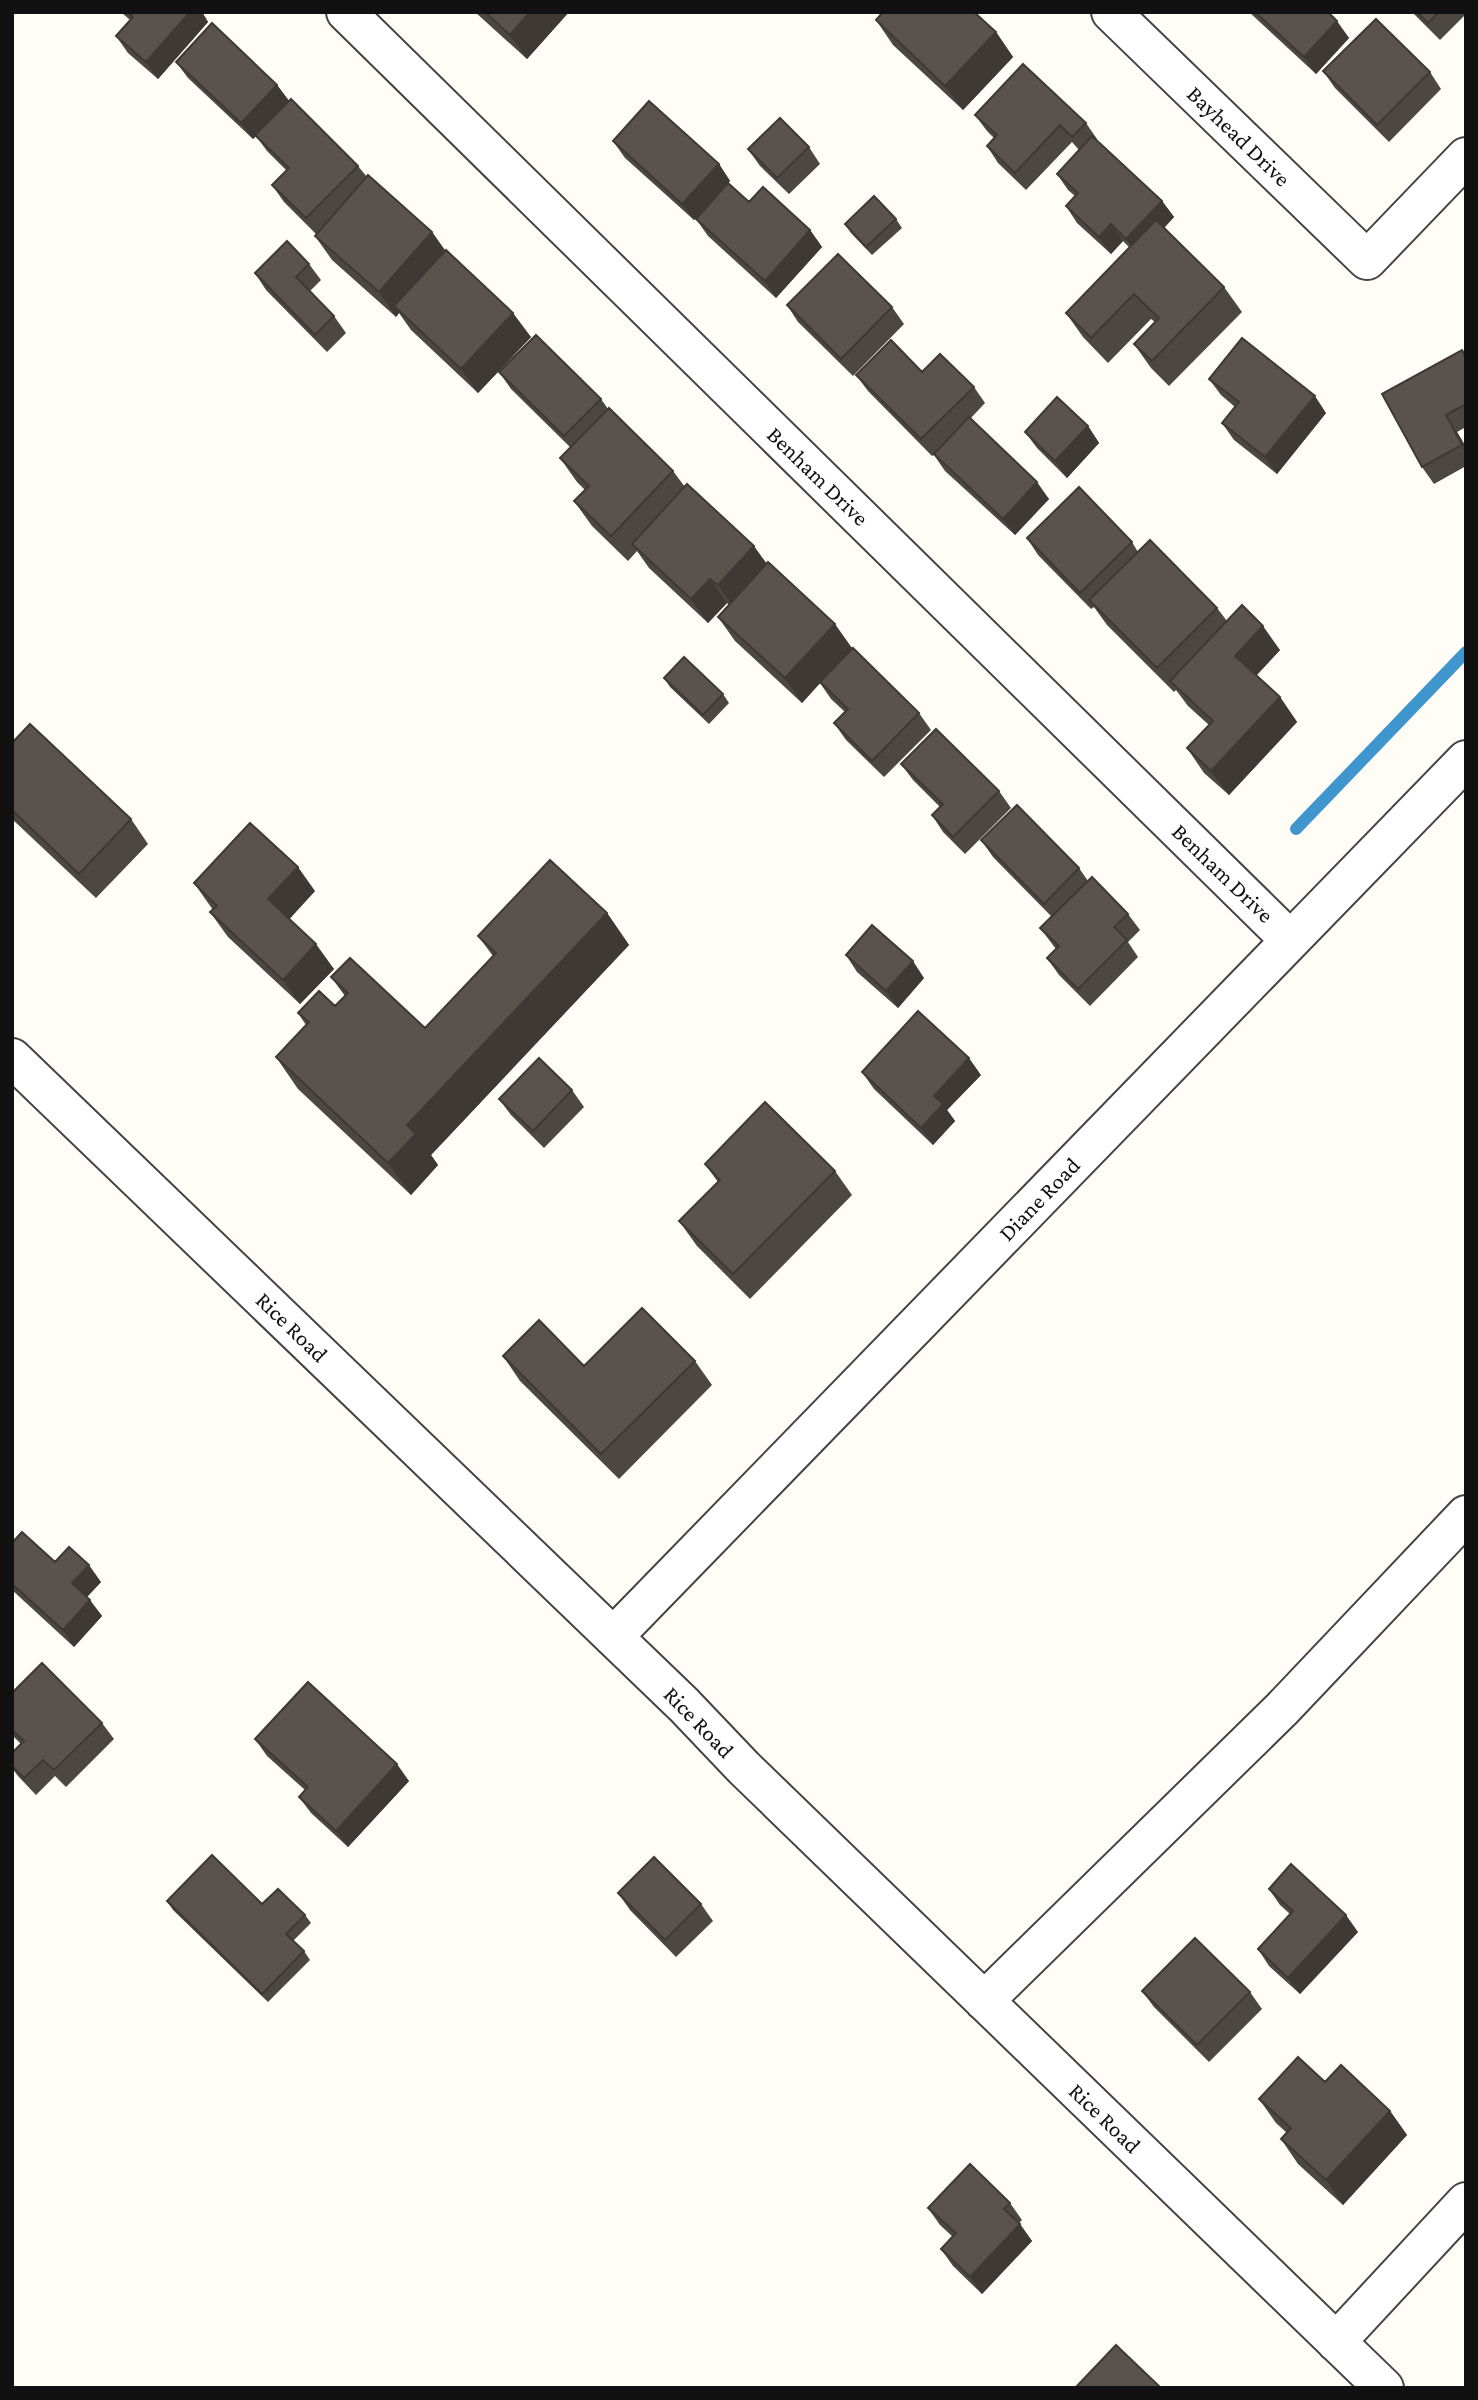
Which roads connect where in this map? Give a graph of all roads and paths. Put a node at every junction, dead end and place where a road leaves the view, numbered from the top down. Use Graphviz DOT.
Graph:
graph roads {
  1 [pos="346,12"];
  2 [pos="1111,12"];
  3 [pos="1466,158"];
  4 [pos="1466,760"];
  5 [pos="1290,940"];
  6 [pos="12,1058"];
  7 [pos="1466,1515"];
  8 [pos="613,1637"];
  9 [pos="984,2001"];
  10 [pos="1466,2202"];
  11 [pos="1336,2342"];
  12 [pos="1384,2388"];
  1 -- 5 [label="street, Benham Drive"];
  2 -- 3 [label="street, Bayhead Drive"];
  4 -- 5 [label="street, Diane Road"];
  5 -- 8 [label="street, Diane Road"];
  6 -- 8 [label="street, Rice Road"];
  7 -- 9 [label="street"];
  8 -- 9 [label="street, Rice Road"];
  9 -- 11 [label="street, Rice Road"];
  10 -- 11 [label="street"];
  11 -- 12 [label="street, Rice Road"];
}
